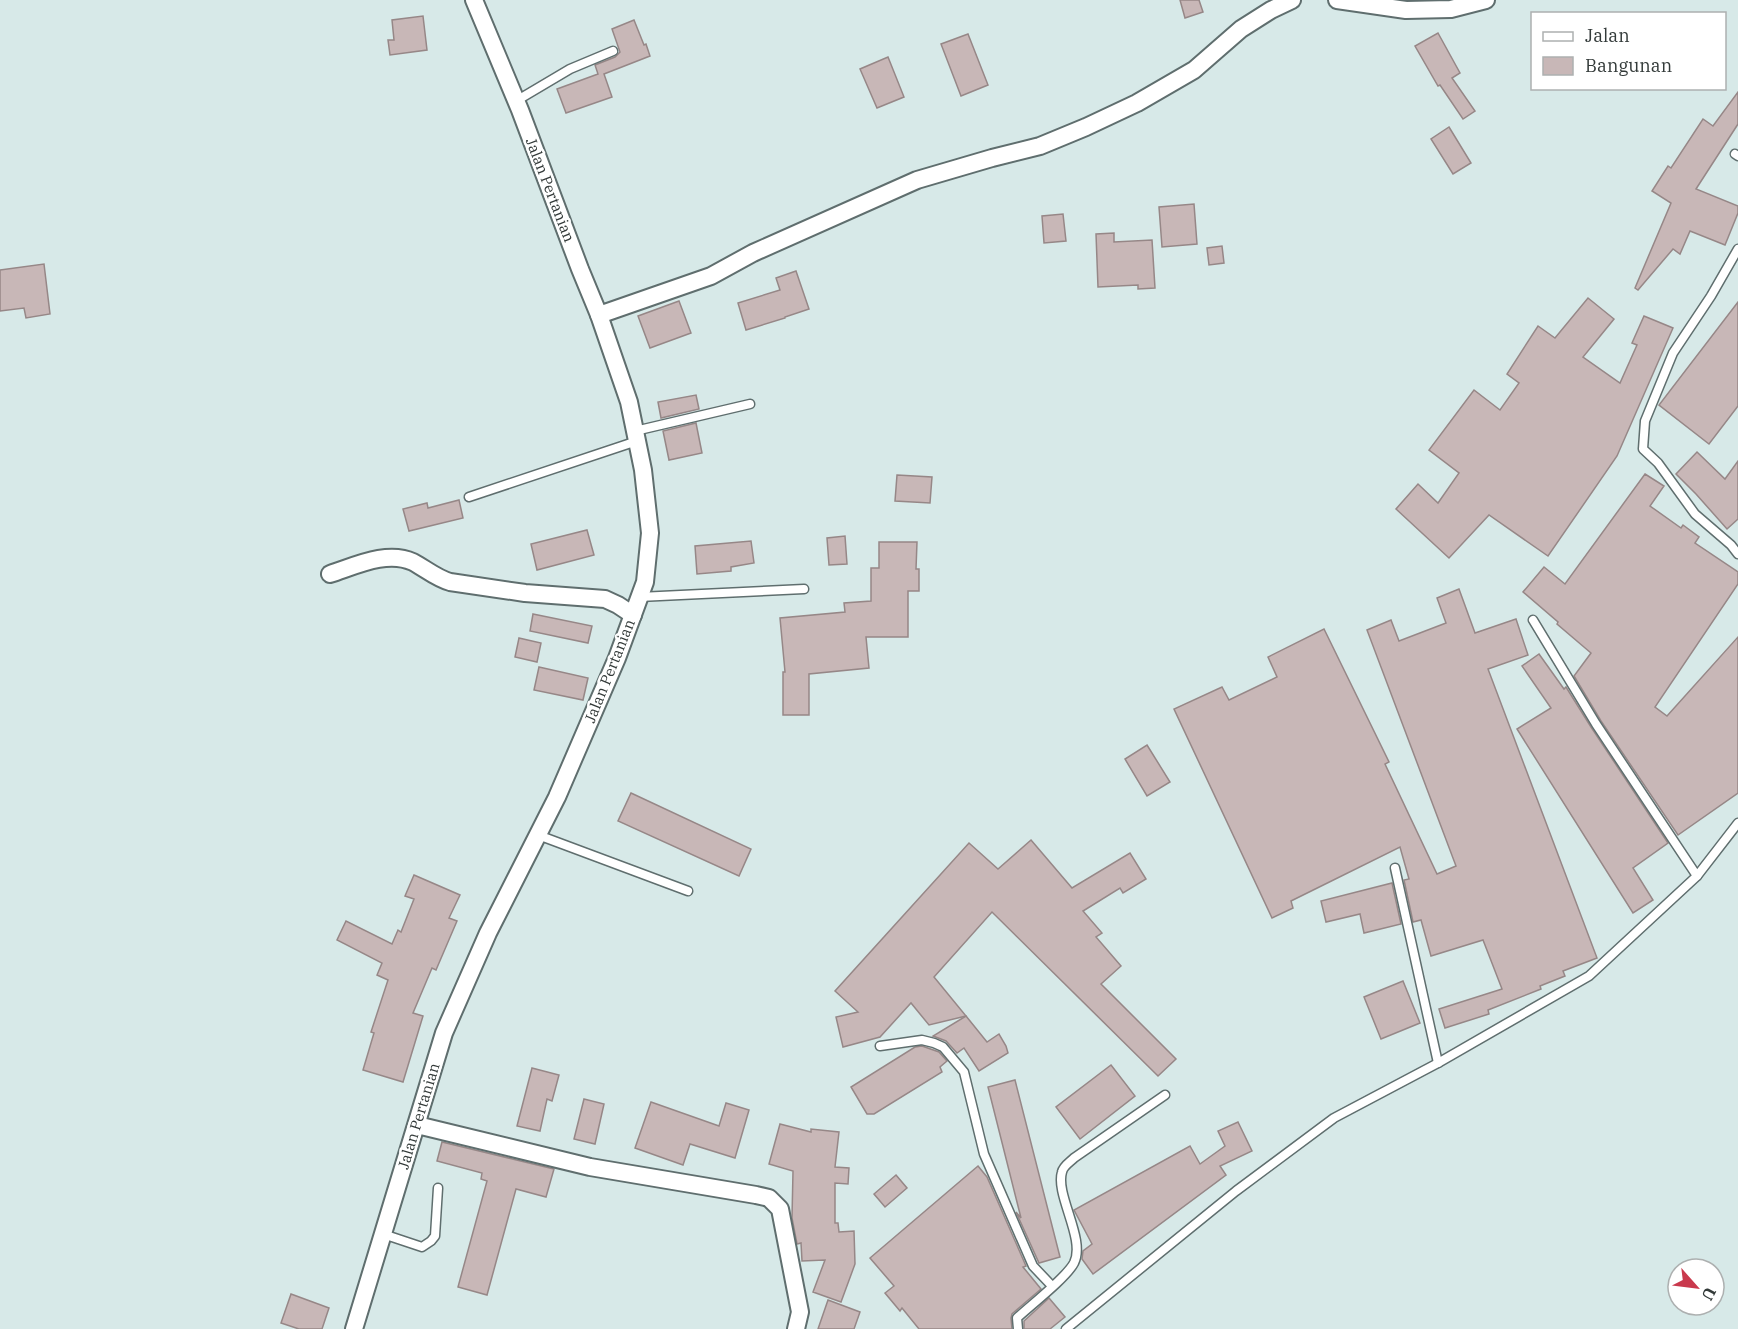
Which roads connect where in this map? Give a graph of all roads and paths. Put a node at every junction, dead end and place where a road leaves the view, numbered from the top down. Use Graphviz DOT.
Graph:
graph roads {
  1 [pos="474,0"];
  2 [pos="1292,0"];
  3 [pos="1337,0"];
  4 [pos="1486,0"];
  5 [pos="612,51"];
  6 [pos="516,101"];
  7 [pos="1738,249"];
  8 [pos="599,315"];
  9 [pos="750,404"];
  10 [pos="636,436"];
  11 [pos="469,497"];
  12 [pos="1738,554"];
  13 [pos="330,574"];
  14 [pos="804,589"];
  15 [pos="639,597"];
  16 [pos="633,615"];
  17 [pos="1533,620"];
  18 [pos="1738,823"];
  19 [pos="538,835"];
  20 [pos="1395,868"];
  21 [pos="1697,876"];
  22 [pos="688,891"];
  23 [pos="880,1046"];
  24 [pos="1438,1063"];
  25 [pos="1165,1095"];
  26 [pos="417,1125"];
  27 [pos="438,1188"];
  28 [pos="382,1234"];
  29 [pos="1052,1286"];
  30 [pos="354,1329"];
  31 [pos="796,1329"];
  32 [pos="1018,1329"];
  33 [pos="1066,1329"];
  1 -- 6 [label="street, Jalan Pertanian"];
  2 -- 8 [label="street"];
  3 -- 4 [label="street"];
  5 -- 6 [label="lane"];
  6 -- 8 [label="street, Jalan Pertanian"];
  7 -- 12 [label="lane"];
  8 -- 10 [label="street, Jalan Pertanian"];
  9 -- 10 [label="lane"];
  10 -- 11 [label="lane"];
  10 -- 15 [label="street, Jalan Pertanian"];
  13 -- 16 [label="street"];
  14 -- 15 [label="lane"];
  15 -- 16 [label="street, Jalan Pertanian"];
  16 -- 19 [label="street, Jalan Pertanian"];
  17 -- 21 [label="lane"];
  18 -- 21 [label="lane"];
  19 -- 22 [label="lane"];
  19 -- 26 [label="street, Jalan Pertanian"];
  20 -- 24 [label="lane"];
  21 -- 24 [label="lane"];
  23 -- 29 [label="lane"];
  24 -- 33 [label="lane"];
  25 -- 29 [label="lane"];
  26 -- 28 [label="street, Jalan Pertanian"];
  26 -- 31 [label="street"];
  27 -- 28 [label="lane"];
  28 -- 30 [label="street, Jalan Pertanian"];
  29 -- 32 [label="lane"];
}
